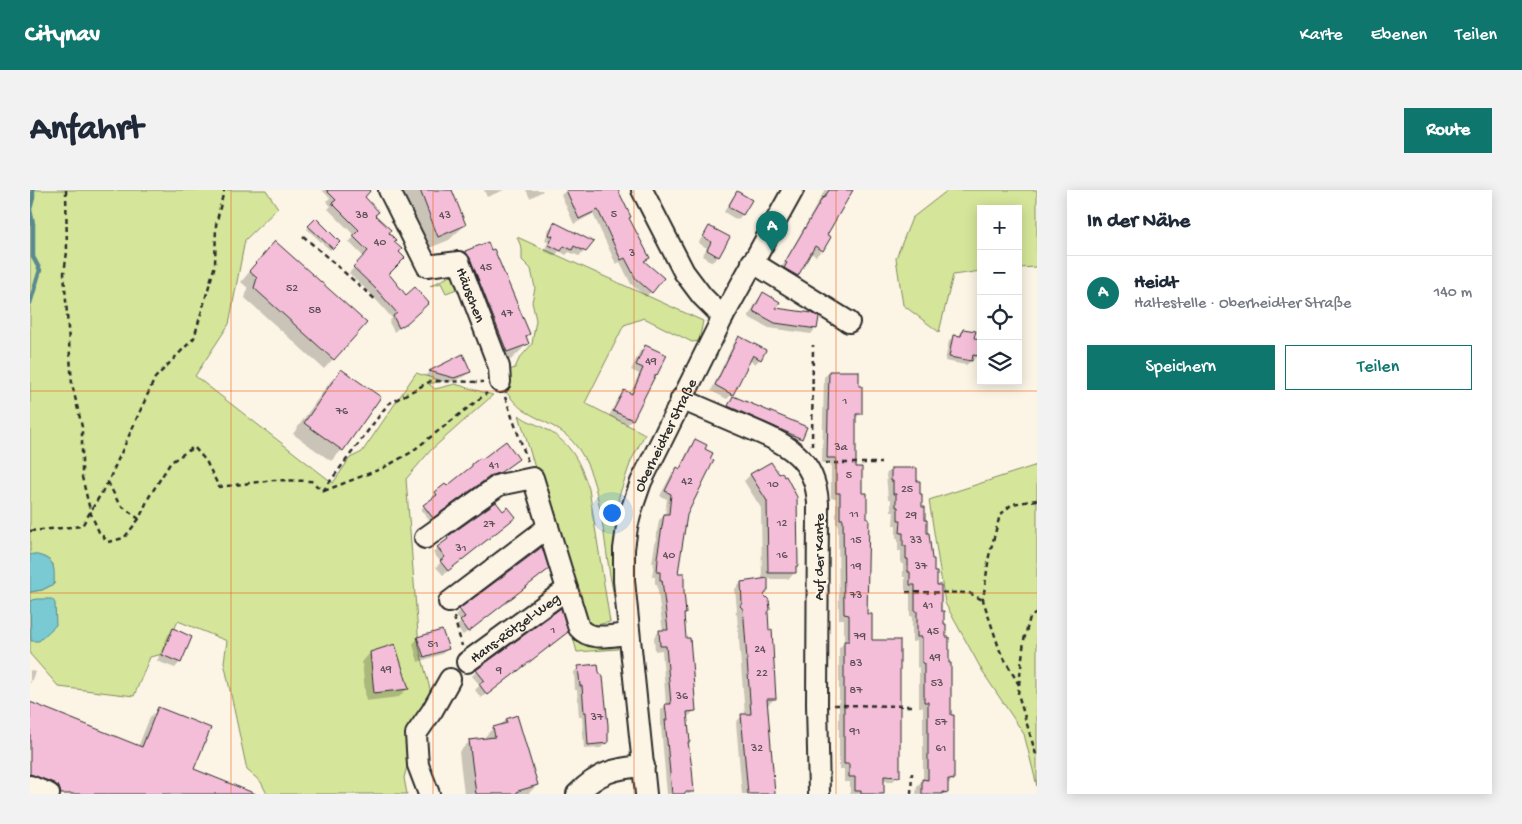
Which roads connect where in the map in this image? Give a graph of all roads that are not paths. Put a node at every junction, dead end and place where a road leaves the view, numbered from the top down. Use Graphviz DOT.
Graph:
graph roads {
  1 [pos="389,190"];
  2 [pos="642,190"];
  3 [pos="793,190"];
  4 [pos="752,262"];
  5 [pos="722,317"];
  6 [pos="849,322"];
  7 [pos="500,382"];
  8 [pos="681,399"];
  9 [pos="548,527"];
  10 [pos="425,538"];
  11 [pos="567,589"];
  12 [pos="449,602"];
  13 [pos="629,634"];
  14 [pos="467,662"];
  15 [pos="450,678"];
  16 [pos="644,766"];
  17 [pos="30,786"];
  18 [pos="49,794"];
  19 [pos="429,794"];
  20 [pos="577,794"];
  21 [pos="646,794"];
  22 [pos="820,794"];
  1 -- 7 [label="street, Häuschen"];
  2 -- 5 [label="street"];
  3 -- 4 [label="street, Oberheidter Straße"];
  4 -- 5 [label="street, Oberheidter Straße"];
  4 -- 6 [label="street"];
  5 -- 8 [label="street, Oberheidter Straße"];
  8 -- 13 [label="street, Oberheidter Straße"];
  8 -- 22 [label="street, Auf der Kante"];
  9 -- 10 [label="street, Hans-Rötzel-Weg"];
  9 -- 11 [label="street, Hans-Rötzel-Weg"];
  9 -- 12 [label="street"];
  11 -- 13 [label="street, Hans-Rötzel-Weg"];
  11 -- 14 [label="street, Hans-Rötzel-Weg"];
  13 -- 16 [label="street, Oberheidter Straße"];
  15 -- 19 [label="street"];
  16 -- 20 [label="street"];
  16 -- 21 [label="street, Oberheidter Straße"];
  17 -- 18 [label="street"];
}
